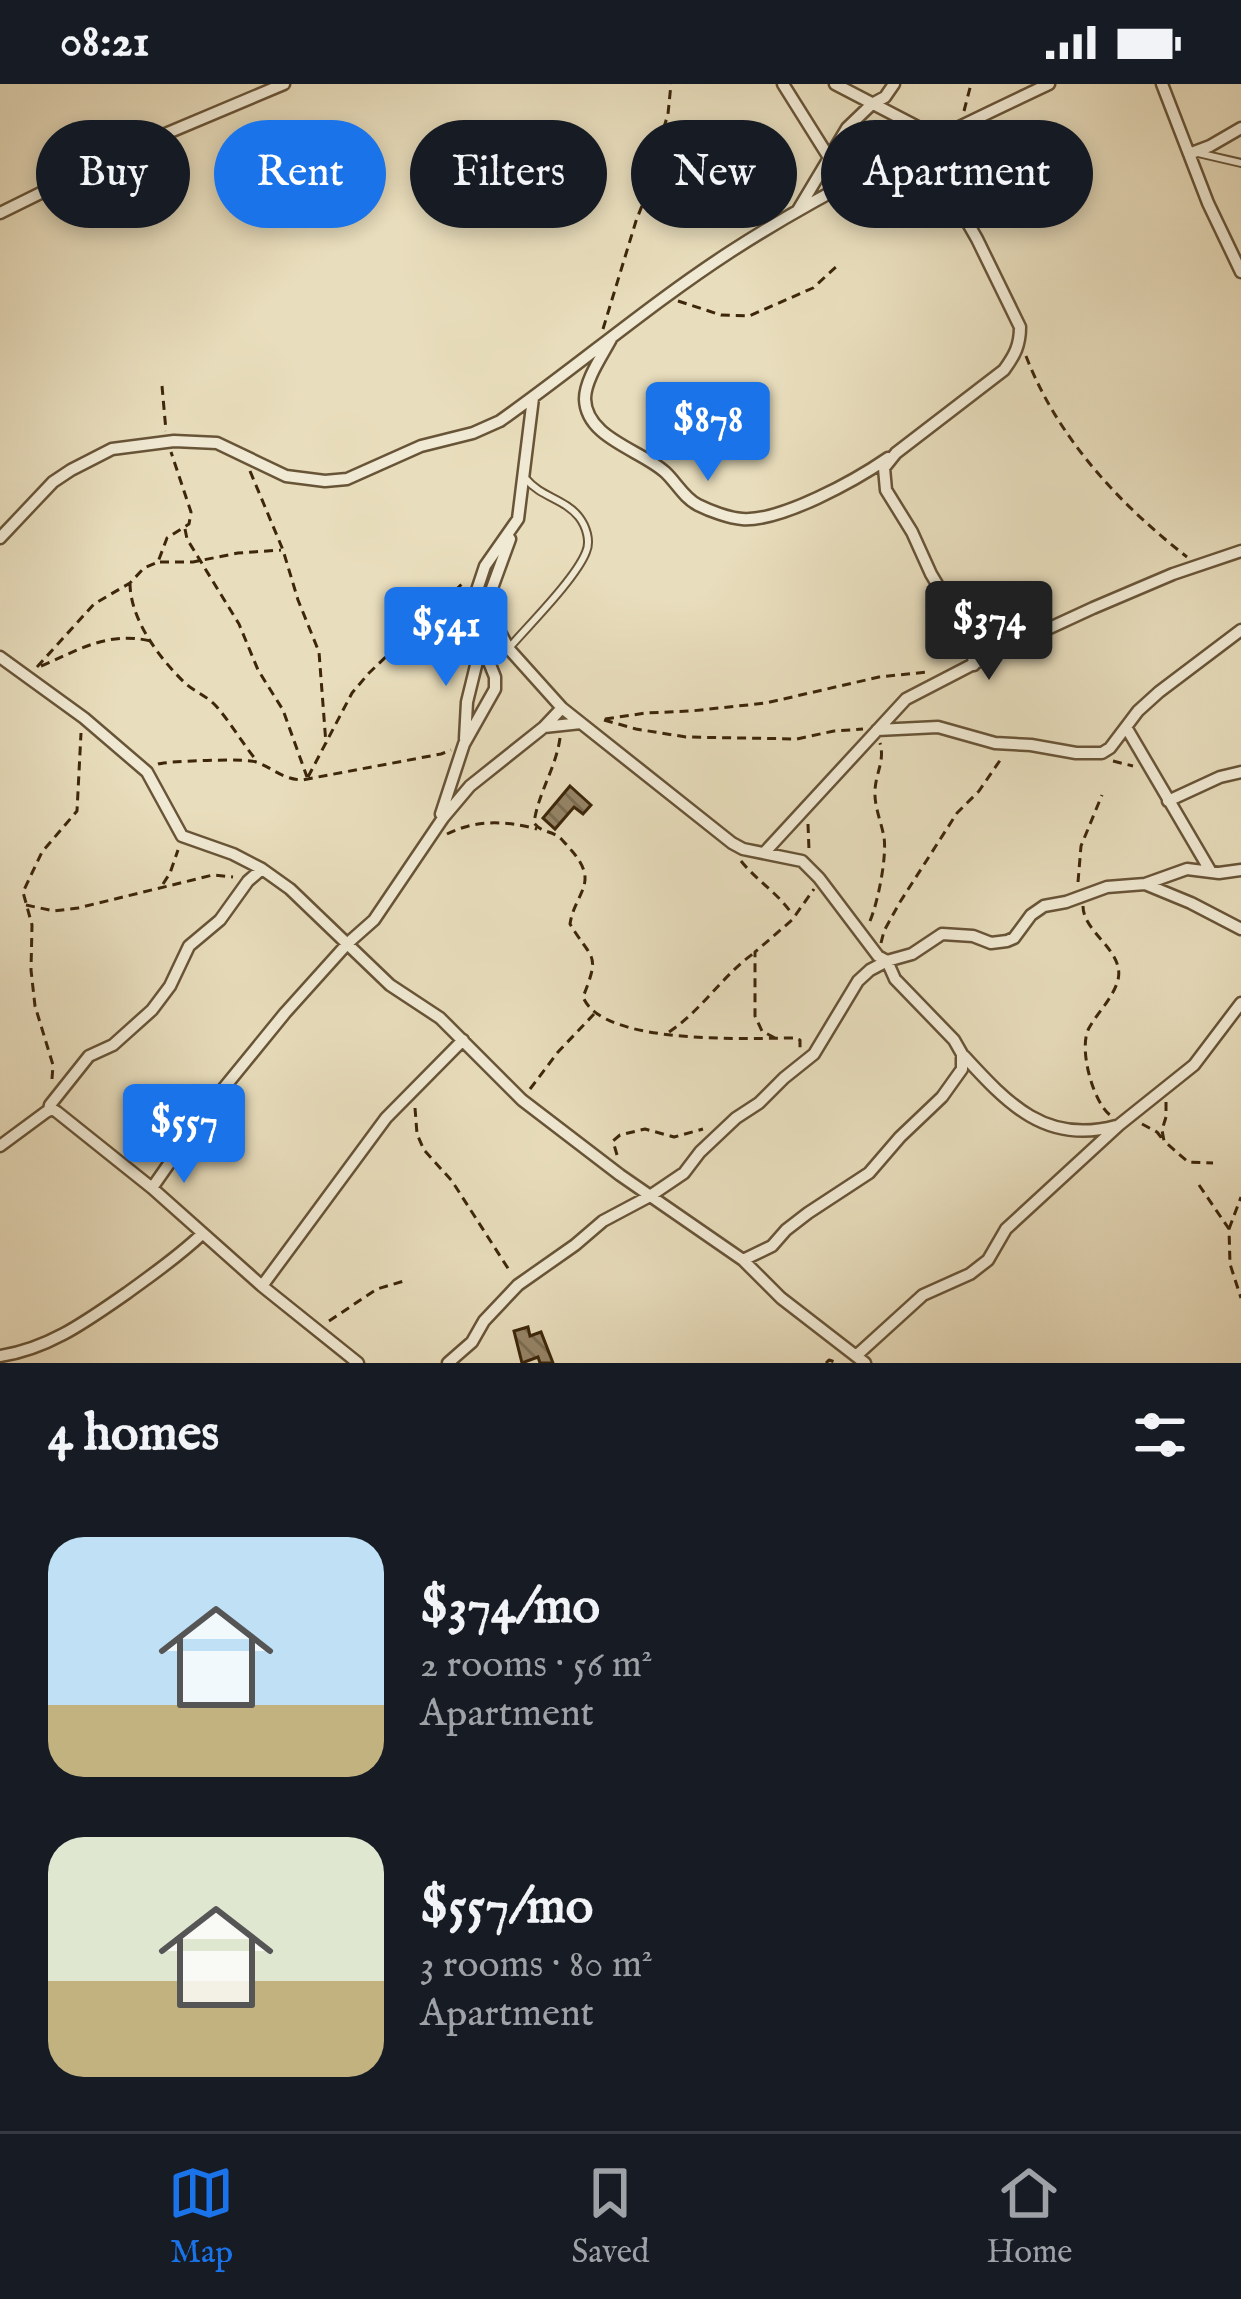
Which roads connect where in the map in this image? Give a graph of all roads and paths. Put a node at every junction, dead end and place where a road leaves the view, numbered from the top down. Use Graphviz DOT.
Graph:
graph roads {
  1 [pos="284,84"];
  2 [pos="671,84"];
  3 [pos="782,84"];
  4 [pos="835,84"];
  5 [pos="894,84"];
  6 [pos="971,84"];
  7 [pos="1049,84"];
  8 [pos="1162,84"];
  9 [pos="872,104"];
  10 [pos="855,120"];
  11 [pos="904,120"];
  12 [pos="958,120"];
  13 [pos="974,120"];
  14 [pos="1241,128"];
  15 [pos="821,145"];
  16 [pos="1192,154"];
  17 [pos="1241,163"];
  18 [pos="821,174"];
  19 [pos="821,200"];
  20 [pos="0,213"];
  21 [pos="797,213"];
  22 [pos="771,228"];
  23 [pos="971,228"];
  24 [pos="837,266"];
  25 [pos="1241,272"];
  26 [pos="659,299"];
  27 [pos="613,336"];
  28 [pos="1020,340"];
  29 [pos="597,348"];
  30 [pos="162,386"];
  31 [pos="533,398"];
  32 [pos="168,441"];
  33 [pos="896,453"];
  34 [pos="246,459"];
  35 [pos="524,476"];
  36 [pos="518,519"];
  37 [pos="185,527"];
  38 [pos="0,538"];
  39 [pos="283,550"];
  40 [pos="1241,551"];
  41 [pos="202,561"];
  42 [pos="158,562"];
  43 [pos="485,566"];
  44 [pos="1198,566"];
  45 [pos="130,583"];
  46 [pos="479,598"];
  47 [pos="491,615"];
  48 [pos="1241,630"];
  49 [pos="152,641"];
  50 [pos="482,642"];
  51 [pos="509,649"];
  52 [pos="0,657"];
  53 [pos="974,665"];
  54 [pos="934,672"];
  55 [pos="562,708"];
  56 [pos="84,718"];
  57 [pos="581,723"];
  58 [pos="562,726"];
  59 [pos="544,727"];
  60 [pos="1126,727"];
  61 [pos="877,730"];
  62 [pos="326,744"];
  63 [pos="464,744"];
  64 [pos="1012,744"];
  65 [pos="1102,753"];
  66 [pos="258,762"];
  67 [pos="1152,770"];
  68 [pos="147,772"];
  69 [pos="1241,772"];
  70 [pos="308,779"];
  71 [pos="1102,795"];
  72 [pos="812,799"];
  73 [pos="1168,801"];
  74 [pos="439,823"];
  75 [pos="538,829"];
  76 [pos="182,836"];
  77 [pos="732,844"];
  78 [pos="424,846"];
  79 [pos="764,853"];
  80 [pos="262,868"];
  81 [pos="1241,869"];
  82 [pos="1211,872"];
  83 [pos="816,876"];
  84 [pos="248,881"];
  85 [pos="1144,884"];
  86 [pos="160,887"];
  87 [pos="1085,894"];
  88 [pos="1071,901"];
  89 [pos="25,904"];
  90 [pos="794,917"];
  91 [pos="1241,929"];
  92 [pos="866,940"];
  93 [pos="348,943"];
  94 [pos="755,952"];
  95 [pos="883,958"];
  96 [pos="1241,1003"];
  97 [pos="595,1012"];
  98 [pos="668,1033"];
  99 [pos="777,1038"];
  100 [pos="463,1040"];
  101 [pos="962,1054"];
  102 [pos="797,1068"];
  103 [pos="1167,1084"];
  104 [pos="414,1090"];
  105 [pos="522,1100"];
  106 [pos="50,1107"];
  107 [pos="1124,1121"];
  108 [pos="709,1128"];
  109 [pos="1164,1141"];
  110 [pos="0,1146"];
  111 [pos="1213,1163"];
  112 [pos="620,1174"];
  113 [pos="1199,1185"];
  114 [pos="152,1188"];
  115 [pos="650,1196"];
  116 [pos="1241,1197"];
  117 [pos="1228,1229"];
  118 [pos="202,1234"];
  119 [pos="743,1260"];
  120 [pos="404,1281"];
  121 [pos="518,1285"];
  122 [pos="262,1286"];
  123 [pos="1241,1298"];
  124 [pos="310,1325"];
  125 [pos="0,1356"];
  126 [pos="14,1359"];
  127 [pos="861,1359"];
  128 [pos="358,1363"];
  129 [pos="449,1363"];
  130 [pos="826,1363"];
  131 [pos="838,1363"];
  1 -- 20 [label="street"];
  2 -- 29 [label="path"];
  3 -- 15 [label="street"];
  4 -- 9 [label="street"];
  5 -- 9 [label="street"];
  6 -- 12 [label="path"];
  7 -- 13 [label="street"];
  8 -- 16 [label="street"];
  9 -- 10 [label="street"];
  9 -- 11 [label="street"];
  14 -- 16 [label="street"];
  16 -- 17 [label="lane"];
  16 -- 25 [label="street"];
  18 -- 21 [label="street"];
  19 -- 21 [label="street"];
  22 -- 26 [label="street"];
  23 -- 28 [label="street"];
  24 -- 26 [label="path"];
  26 -- 27 [label="street"];
  27 -- 29 [label="street"];
  27 -- 33 [label="street"];
  28 -- 33 [label="street"];
  28 -- 44 [label="path"];
  29 -- 31 [label="street"];
  30 -- 32 [label="path"];
  31 -- 34 [label="street"];
  31 -- 35 [label="street"];
  32 -- 34 [label="street"];
  32 -- 37 [label="path"];
  32 -- 38 [label="street"];
  33 -- 53 [label="street"];
  34 -- 39 [label="path"];
  35 -- 36 [label="street"];
  35 -- 51 [label="lane"];
  36 -- 43 [label="street"];
  36 -- 47 [label="street"];
  37 -- 41 [label="path"];
  37 -- 42 [label="path"];
  39 -- 41 [label="path"];
  39 -- 62 [label="path"];
  40 -- 44 [label="street"];
  41 -- 42 [label="path"];
  41 -- 70 [label="path"];
  42 -- 45 [label="path"];
  43 -- 46 [label="street"];
  43 -- 62 [label="path"];
  44 -- 53 [label="street"];
  45 -- 49 [label="path"];
  45 -- 49 [label="path"];
  46 -- 47 [label="street"];
  46 -- 50 [label="street"];
  47 -- 51 [label="street"];
  48 -- 60 [label="street"];
  49 -- 66 [label="path"];
  50 -- 63 [label="street"];
  50 -- 63 [label="street"];
  51 -- 55 [label="street"];
  52 -- 56 [label="street"];
  53 -- 61 [label="street"];
  54 -- 61 [label="path"];
  55 -- 57 [label="street"];
  55 -- 59 [label="street"];
  56 -- 68 [label="street"];
  56 -- 89 [label="path"];
  57 -- 58 [label="street"];
  57 -- 77 [label="street"];
  58 -- 59 [label="street"];
  58 -- 75 [label="path"];
  59 -- 74 [label="street"];
  60 -- 65 [label="street"];
  60 -- 67 [label="street"];
  61 -- 64 [label="street"];
  61 -- 72 [label="street"];
  61 -- 92 [label="path"];
  62 -- 70 [label="path"];
  63 -- 70 [label="path"];
  63 -- 74 [label="street"];
  64 -- 65 [label="street"];
  64 -- 95 [label="path"];
  65 -- 67 [label="path"];
  66 -- 68 [label="path"];
  66 -- 70 [label="path"];
  67 -- 73 [label="street"];
  68 -- 76 [label="street"];
  69 -- 73 [label="street"];
  71 -- 88 [label="path"];
  72 -- 79 [label="street"];
  72 -- 83 [label="path"];
  73 -- 82 [label="street"];
  74 -- 78 [label="street"];
  75 -- 78 [label="path"];
  75 -- 97 [label="path"];
  76 -- 80 [label="street"];
  76 -- 86 [label="path"];
  77 -- 79 [label="street"];
  77 -- 90 [label="path"];
  78 -- 93 [label="street"];
  79 -- 83 [label="street"];
  80 -- 84 [label="street"];
  80 -- 93 [label="street"];
  81 -- 82 [label="street"];
  82 -- 85 [label="street"];
  83 -- 90 [label="path"];
  83 -- 92 [label="street"];
  84 -- 86 [label="path"];
  84 -- 106 [label="street"];
  85 -- 87 [label="street"];
  85 -- 91 [label="street"];
  86 -- 89 [label="path"];
  87 -- 88 [label="street"];
  87 -- 107 [label="path"];
  88 -- 95 [label="street"];
  89 -- 106 [label="path"];
  90 -- 94 [label="path"];
  92 -- 95 [label="street"];
  93 -- 100 [label="street"];
  93 -- 114 [label="street"];
  94 -- 98 [label="path"];
  94 -- 99 [label="path"];
  95 -- 101 [label="street"];
  95 -- 102 [label="street"];
  96 -- 103 [label="street"];
  97 -- 98 [label="path"];
  97 -- 105 [label="path"];
  98 -- 99 [label="path"];
  99 -- 102 [label="path"];
  100 -- 104 [label="street"];
  100 -- 105 [label="street"];
  101 -- 107 [label="street"];
  101 -- 119 [label="street"];
  102 -- 115 [label="street"];
  103 -- 107 [label="street"];
  103 -- 109 [label="path"];
  104 -- 121 [label="path"];
  104 -- 122 [label="street"];
  105 -- 112 [label="street"];
  106 -- 110 [label="street"];
  106 -- 114 [label="street"];
  107 -- 109 [label="path"];
  107 -- 127 [label="street"];
  108 -- 112 [label="path"];
  109 -- 111 [label="path"];
  112 -- 115 [label="street"];
  113 -- 117 [label="path"];
  114 -- 118 [label="street"];
  115 -- 119 [label="street"];
  115 -- 121 [label="street"];
  116 -- 117 [label="path"];
  117 -- 123 [label="path"];
  118 -- 122 [label="street"];
  118 -- 126 [label="street"];
  119 -- 127 [label="street"];
  120 -- 124 [label="path"];
  121 -- 129 [label="street"];
  122 -- 124 [label="street"];
  124 -- 128 [label="street"];
  125 -- 126 [label="street"];
  130 -- 131 [label="path"];
}
